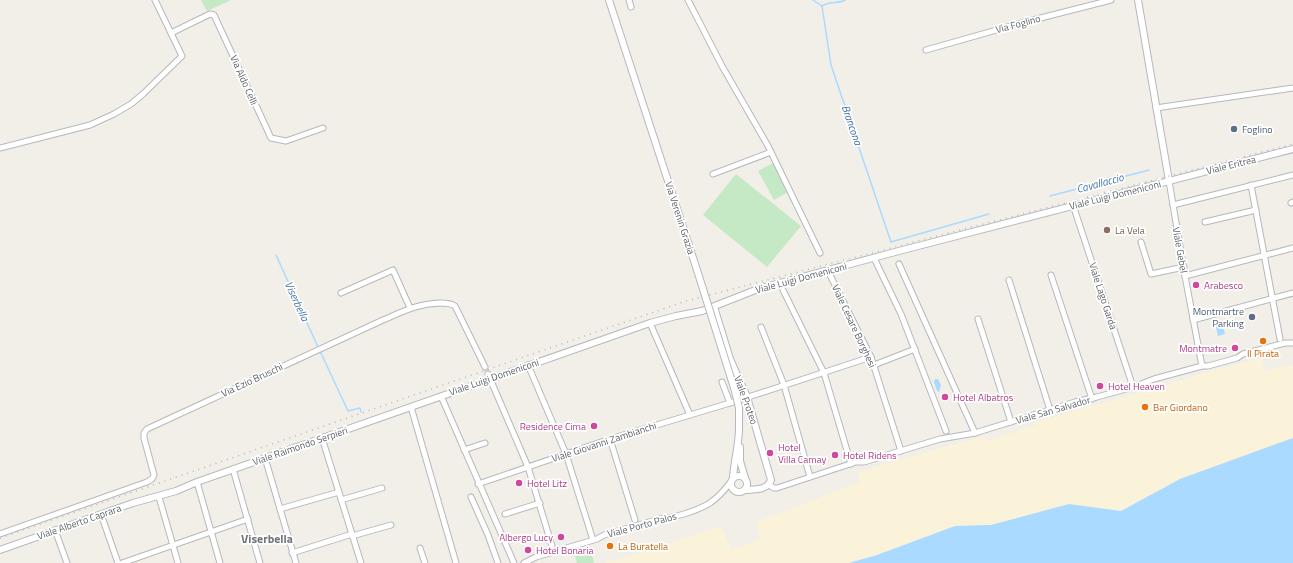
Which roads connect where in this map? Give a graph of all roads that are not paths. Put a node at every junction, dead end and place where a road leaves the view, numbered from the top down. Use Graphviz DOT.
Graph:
graph roads {
  1 [pos="155,0"];
  2 [pos="609,0"];
  3 [pos="628,0"];
  4 [pos="688,0"];
  5 [pos="1111,0"];
  6 [pos="1138,0"];
  7 [pos="631,7"];
  8 [pos="171,33"];
  9 [pos="926,50"];
  10 [pos="1293,88"];
  11 [pos="1156,108"];
  12 [pos="323,128"];
  13 [pos="0,148"];
  14 [pos="1293,149"];
  15 [pos="771,152"];
  16 [pos="713,174"];
  17 [pos="1293,174"];
  18 [pos="1169,181"];
  19 [pos="1251,185"];
  20 [pos="1073,205"];
  21 [pos="1173,205"];
  22 [pos="1256,210"];
  23 [pos="1205,222"];
  24 [pos="1141,242"];
  25 [pos="1293,248"];
  26 [pos="820,253"];
  27 [pos="1265,255"];
  28 [pos="874,258"];
  29 [pos="899,264"];
  30 [pos="1184,267"];
  31 [pos="828,271"];
  32 [pos="1051,275"];
  33 [pos="1185,276"];
  34 [pos="1009,280"];
  35 [pos="783,290"];
  36 [pos="341,293"];
  37 [pos="1293,293"];
  38 [pos="1272,298"];
  39 [pos="714,307"];
  40 [pos="410,308"];
  41 [pos="978,319"];
  42 [pos="1193,320"];
  43 [pos="650,323"];
  44 [pos="761,327"];
  45 [pos="1280,339"];
  46 [pos="1293,343"];
  47 [pos="915,349"];
  48 [pos="871,357"];
  49 [pos="528,365"];
  50 [pos="874,365"];
  51 [pos="1202,366"];
  52 [pos="485,367"];
  53 [pos="824,373"];
  54 [pos="489,377"];
  55 [pos="722,382"];
  56 [pos="784,385"];
  57 [pos="1133,387"];
  58 [pos="441,396"];
  59 [pos="747,397"];
  60 [pos="1092,399"];
  61 [pos="730,403"];
  62 [pos="411,407"];
  63 [pos="1050,410"];
  64 [pos="690,415"];
  65 [pos="1011,422"];
  66 [pos="946,431"];
  67 [pos="975,433"];
  68 [pos="322,438"];
  69 [pos="610,439"];
  70 [pos="739,439"];
  71 [pos="485,443"];
  72 [pos="464,450"];
  73 [pos="901,451"];
  74 [pos="566,454"];
  75 [pos="265,458"];
  76 [pos="851,464"];
  77 [pos="528,467"];
  78 [pos="233,469"];
  79 [pos="810,477"];
  80 [pos="745,479"];
  81 [pos="732,480"];
  82 [pos="197,482"];
  83 [pos="478,484"];
  84 [pos="769,485"];
  85 [pos="382,488"];
  86 [pos="762,488"];
  87 [pos="744,490"];
  88 [pos="339,492"];
  89 [pos="159,497"];
  90 [pos="471,497"];
  91 [pos="342,500"];
  92 [pos="540,503"];
  93 [pos="280,510"];
  94 [pos="101,514"];
  95 [pos="505,514"];
  96 [pos="248,519"];
  97 [pos="635,520"];
  98 [pos="391,525"];
  99 [pos="55,530"];
  100 [pos="212,532"];
  101 [pos="0,534"];
  102 [pos="352,535"];
  103 [pos="593,540"];
  104 [pos="173,545"];
  105 [pos="552,546"];
  106 [pos="420,548"];
  107 [pos="0,550"];
  108 [pos="292,553"];
  109 [pos="67,563"];
  110 [pos="118,563"];
  111 [pos="122,563"];
  112 [pos="178,563"];
  113 [pos="220,563"];
  114 [pos="260,563"];
  115 [pos="296,563"];
  116 [pos="360,563"];
  117 [pos="424,563"];
  118 [pos="456,563"];
  119 [pos="498,563"];
  120 [pos="514,563"];
  121 [pos="524,563"];
  1 -- 8 [label="street"];
  2 -- 70 [label="street, Via Verenin Grazia, bridge"];
  3 -- 7 [label="street"];
  4 -- 15 [label="street"];
  5 -- 9 [label="street, Via Foglino"];
  6 -- 11 [label="street"];
  8 -- 12 [label="street, Via Aldo Celli"];
  8 -- 13 [label="street"];
  10 -- 11 [label="street"];
  11 -- 18 [label="street"];
  14 -- 18 [label="street, Viale Eritrea"];
  15 -- 16 [label="street"];
  15 -- 26 [label="street"];
  17 -- 19 [label="street"];
  18 -- 20 [label="street, Viale Luigi Domeniconi"];
  18 -- 21 [label="street, Viale Gebel"];
  19 -- 21 [label="street"];
  19 -- 22 [label="street"];
  20 -- 28 [label="street, Viale Luigi Domeniconi"];
  20 -- 57 [label="street, Viale Lago Garda"];
  21 -- 30 [label="street, Viale Gebel"];
  22 -- 23 [label="street"];
  22 -- 27 [label="street"];
  24 -- 30 [label="street"];
  25 -- 27 [label="street"];
  27 -- 33 [label="street"];
  27 -- 38 [label="street"];
  28 -- 31 [label="street, Viale Luigi Domeniconi"];
  28 -- 47 [label="street"];
  29 -- 67 [label="street"];
  30 -- 33 [label="street, Viale Gebel"];
  31 -- 39 [label="street, Viale Luigi Domeniconi"];
  31 -- 48 [label="street, Viale Cesare Borghesi"];
  32 -- 60 [label="street"];
  33 -- 42 [label="street, Viale Gebel"];
  34 -- 63 [label="street"];
  35 -- 53 [label="street"];
  36 -- 40 [label="street"];
  37 -- 38 [label="street"];
  38 -- 42 [label="street"];
  38 -- 45 [label="street"];
  39 -- 43 [label="street, Viale Luigi Domeniconi"];
  39 -- 59 [label="street, Viale Proteo"];
  40 -- 52 [label="street, Via Ezio Bruschi"];
  40 -- 101 [label="street, Via Ezio Bruschi"];
  41 -- 65 [label="street"];
  42 -- 51 [label="street, Viale Gebel"];
  43 -- 49 [label="street, Viale Luigi Domeniconi"];
  43 -- 64 [label="street"];
  44 -- 56 [label="street"];
  46 -- 51 [label="street, Viale San Salvador"];
  47 -- 50 [label="street"];
  47 -- 66 [label="street"];
  48 -- 50 [label="street, Viale Cesare Borghesi"];
  48 -- 53 [label="street, Viale Giovanni Zambianchi"];
  49 -- 54 [label="street, Viale Luigi Domeniconi"];
  49 -- 74 [label="street"];
  50 -- 73 [label="street, Viale Cesare Borghesi"];
  51 -- 57 [label="street, Viale San Salvador"];
  53 -- 56 [label="street, Viale Giovanni Zambianchi"];
  53 -- 76 [label="street"];
  54 -- 58 [label="street, Viale Luigi Domeniconi"];
  54 -- 77 [label="street"];
  55 -- 61 [label="street"];
  56 -- 59 [label="street, Viale Giovanni Zambianchi"];
  56 -- 79 [label="street"];
  57 -- 60 [label="street, Viale San Salvador"];
  58 -- 62 [label="street, Viale Raimondo Serpieri"];
  58 -- 72 [label="street"];
  59 -- 61 [label="street, Viale Giovanni Zambianchi"];
  59 -- 84 [label="street, Viale Proteo"];
  60 -- 63 [label="street, Viale San Salvador"];
  61 -- 64 [label="street, Viale Giovanni Zambianchi"];
  62 -- 68 [label="street, Viale Raimondo Serpieri"];
  62 -- 118 [label="street"];
  63 -- 65 [label="street, Viale San Salvador"];
  64 -- 69 [label="street, Viale Giovanni Zambianchi"];
  65 -- 67 [label="street, Viale San Salvador"];
  67 -- 73 [label="street"];
  68 -- 75 [label="street, Viale Raimondo Serpieri"];
  68 -- 88 [label="street"];
  69 -- 74 [label="street, Viale Giovanni Zambianchi"];
  69 -- 97 [label="street"];
  70 -- 80 [label="street, Via Verenin Grazia"];
  70 -- 81 [label="street, Via Verenin Grazia"];
  71 -- 72 [label="street"];
  72 -- 83 [label="street"];
  73 -- 76 [label="street"];
  74 -- 77 [label="street, Viale Giovanni Zambianchi"];
  74 -- 103 [label="street"];
  75 -- 78 [label="street, Viale Raimondo Serpieri"];
  75 -- 93 [label="street"];
  76 -- 79 [label="street"];
  77 -- 83 [label="street, Viale Giovanni Zambianchi"];
  77 -- 92 [label="street"];
  78 -- 82 [label="street, Viale Raimondo Serpieri"];
  78 -- 96 [label="street"];
  79 -- 84 [label="street"];
  80 -- 81 [label="street"];
  80 -- 86 [label="street"];
  80 -- 87 [label="street"];
  81 -- 87 [label="street"];
  81 -- 103 [label="street, Viale Porto Palos"];
  82 -- 89 [label="street, Viale Raimondo Serpieri"];
  82 -- 100 [label="street"];
  83 -- 120 [label="street"];
  84 -- 86 [label="street"];
  85 -- 91 [label="street"];
  86 -- 87 [label="street"];
  88 -- 91 [label="street"];
  88 -- 93 [label="street"];
  89 -- 94 [label="street, Viale Alberto Caprara"];
  89 -- 104 [label="street"];
  90 -- 119 [label="street"];
  91 -- 102 [label="street"];
  92 -- 95 [label="street"];
  92 -- 105 [label="street"];
  93 -- 108 [label="street"];
  94 -- 99 [label="street, Viale Alberto Caprara"];
  94 -- 110 [label="street"];
  96 -- 100 [label="street"];
  96 -- 114 [label="street"];
  98 -- 102 [label="street"];
  99 -- 107 [label="street, Viale Alberto Caprara"];
  99 -- 109 [label="street"];
  100 -- 104 [label="street"];
  100 -- 113 [label="street"];
  102 -- 108 [label="street"];
  102 -- 116 [label="street"];
  103 -- 121 [label="street, Viale Porto Palos"];
  104 -- 111 [label="street"];
  104 -- 112 [label="street"];
  106 -- 117 [label="street"];
  108 -- 115 [label="street"];
}
